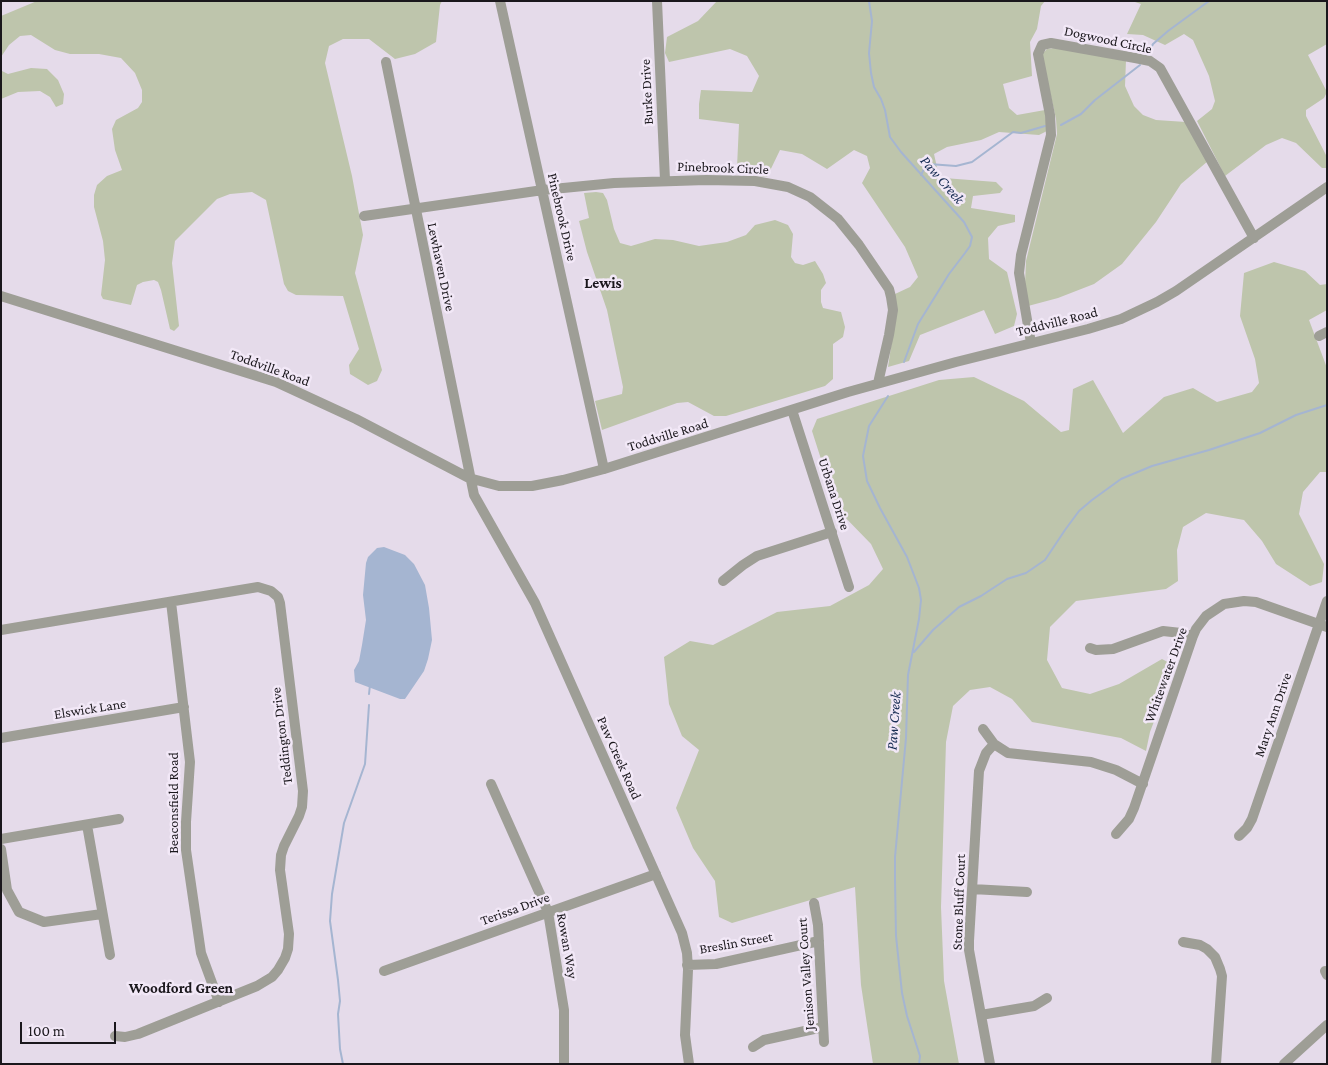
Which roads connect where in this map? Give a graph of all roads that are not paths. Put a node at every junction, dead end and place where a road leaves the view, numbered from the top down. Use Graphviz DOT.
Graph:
graph roads {
  1 [pos="500,1"];
  2 [pos="657,1"];
  3 [pos="386,62"];
  4 [pos="666,180"];
  5 [pos="1327,187"];
  6 [pos="542,190"];
  7 [pos="415,208"];
  8 [pos="364,216"];
  9 [pos="1254,238"];
  10 [pos="1,296"];
  11 [pos="1031,343"];
  12 [pos="878,383"];
  13 [pos="792,410"];
  14 [pos="604,468"];
  15 [pos="469,478"];
  16 [pos="832,532"];
  17 [pos="723,581"];
  18 [pos="849,586"];
  19 [pos="1327,601"];
  20 [pos="171,602"];
  21 [pos="1323,625"];
  22 [pos="1,630"];
  23 [pos="1193,636"];
  24 [pos="1090,648"];
  25 [pos="184,708"];
  26 [pos="983,729"];
  27 [pos="1,738"];
  28 [pos="994,744"];
  29 [pos="490,784"];
  30 [pos="1143,784"];
  31 [pos="119,820"];
  32 [pos="86,825"];
  33 [pos="1116,834"];
  34 [pos="1239,836"];
  35 [pos="1,839"];
  36 [pos="1,849"];
  37 [pos="656,874"];
  38 [pos="972,889"];
  39 [pos="1027,892"];
  40 [pos="814,903"];
  41 [pos="548,912"];
  42 [pos="102,914"];
  43 [pos="819,941"];
  44 [pos="1183,942"];
  45 [pos="110,955"];
  46 [pos="687,965"];
  47 [pos="384,971"];
  48 [pos="1047,998"];
  49 [pos="219,1002"];
  50 [pos="981,1015"];
  51 [pos="1327,1025"];
  52 [pos="823,1027"];
  53 [pos="115,1036"];
  54 [pos="824,1042"];
  55 [pos="753,1047"];
  56 [pos="564,1064"];
  57 [pos="688,1064"];
  58 [pos="990,1064"];
  59 [pos="1216,1064"];
  60 [pos="1284,1064"];
  1 -- 6 [label="street, Pinebrook Drive"];
  2 -- 4 [label="street, Burke Drive"];
  3 -- 7 [label="street, Lewhaven Drive"];
  4 -- 6 [label="street, Pinebrook Circle"];
  4 -- 12 [label="street, Pinebrook Circle"];
  5 -- 9 [label="street, Toddville Road"];
  6 -- 7 [label="street, Pinebrook Circle"];
  6 -- 14 [label="street, Pinebrook Drive"];
  7 -- 8 [label="street, Pinebrook Circle"];
  7 -- 15 [label="street, Lewhaven Drive"];
  9 -- 11 [label="street, Toddville Road"];
  9 -- 11 [label="street, Dogwood Circle"];
  10 -- 15 [label="street, Toddville Road"];
  11 -- 12 [label="street, Toddville Road"];
  12 -- 13 [label="street, Toddville Road"];
  13 -- 14 [label="street, Toddville Road"];
  13 -- 16 [label="street, Urbana Drive"];
  14 -- 15 [label="street, Toddville Road"];
  15 -- 37 [label="street, Paw Creek Road"];
  16 -- 17 [label="street"];
  16 -- 18 [label="street, Urbana Drive"];
  19 -- 21 [label="street, Mary Ann Drive"];
  20 -- 22 [label="street, Teddington Drive"];
  20 -- 25 [label="street, Beaconsfield Road"];
  20 -- 49 [label="street, Teddington Drive"];
  21 -- 23 [label="street, Whitewater Drive"];
  21 -- 34 [label="street, Mary Ann Drive"];
  23 -- 24 [label="street"];
  23 -- 30 [label="street, Whitewater Drive"];
  25 -- 27 [label="street, Elswick Lane"];
  25 -- 49 [label="street, Beaconsfield Road"];
  26 -- 28 [label="street"];
  28 -- 30 [label="street"];
  28 -- 38 [label="street, Stone Bluff Court"];
  29 -- 41 [label="street, Rowan Way"];
  30 -- 33 [label="street, Whitewater Drive"];
  31 -- 32 [label="street"];
  32 -- 35 [label="street"];
  32 -- 42 [label="street"];
  36 -- 42 [label="street"];
  37 -- 41 [label="street, Terissa Drive"];
  37 -- 46 [label="street, Paw Creek Road"];
  38 -- 39 [label="street"];
  38 -- 50 [label="street, Stone Bluff Court"];
  40 -- 43 [label="street, Jenison Valley Court"];
  41 -- 47 [label="street, Terissa Drive"];
  41 -- 56 [label="street, Rowan Way"];
  42 -- 45 [label="street"];
  43 -- 46 [label="street, Breslin Street"];
  43 -- 52 [label="street, Jenison Valley Court"];
  44 -- 59 [label="street"];
  46 -- 57 [label="street, Paw Creek Road"];
  48 -- 50 [label="street"];
  49 -- 53 [label="street, Teddington Drive"];
  50 -- 58 [label="street, Stone Bluff Court"];
  51 -- 60 [label="street"];
  52 -- 54 [label="street, Jenison Valley Court"];
  52 -- 55 [label="street"];
}
